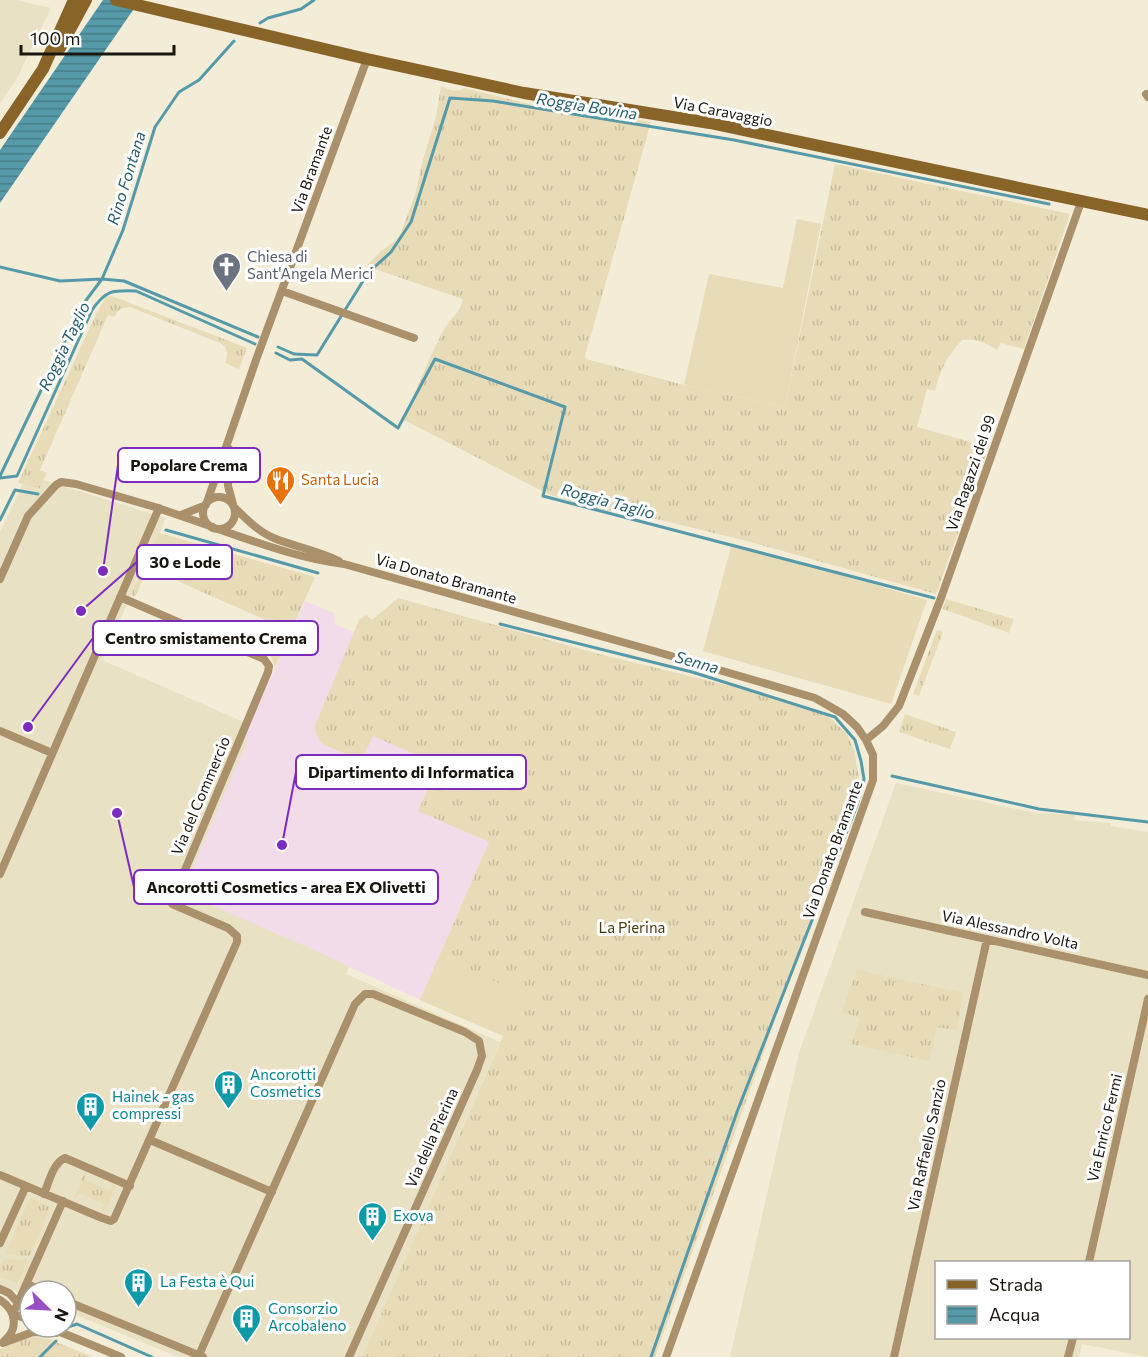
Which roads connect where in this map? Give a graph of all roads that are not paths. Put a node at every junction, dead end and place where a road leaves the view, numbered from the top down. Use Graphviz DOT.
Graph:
graph roads {
  1 [pos="116,0"];
  2 [pos="83,1"];
  3 [pos="367,59"];
  4 [pos="0,133"];
  5 [pos="1081,202"];
  6 [pos="1148,215"];
  7 [pos="282,291"];
  8 [pos="414,338"];
  9 [pos="230,436"];
  10 [pos="206,505"];
  11 [pos="234,506"];
  12 [pos="159,508"];
  13 [pos="181,515"];
  14 [pos="215,528"];
  15 [pos="344,564"];
  16 [pos="0,579"];
  17 [pos="120,597"];
  18 [pos="0,731"];
  19 [pos="866,740"];
  20 [pos="52,753"];
  21 [pos="0,874"];
  22 [pos="865,912"];
  23 [pos="987,939"];
  24 [pos="1148,975"];
  25 [pos="1148,999"];
  26 [pos="150,1140"];
  27 [pos="0,1175"];
  28 [pos="26,1186"];
  29 [pos="130,1186"];
  30 [pos="272,1192"];
  31 [pos="44,1194"];
  32 [pos="63,1201"];
  33 [pos="0,1243"];
  34 [pos="1089,1261"];
  35 [pos="29,1279"];
  36 [pos="0,1289"];
  37 [pos="0,1300"];
  38 [pos="18,1303"];
  39 [pos="78,1305"];
  40 [pos="18,1306"];
  41 [pos="13,1314"];
  42 [pos="18,1316"];
  43 [pos="18,1337"];
  44 [pos="77,1339"];
  45 [pos="1073,1339"];
  46 [pos="2,1343"];
  47 [pos="201,1356"];
  48 [pos="121,1357"];
  49 [pos="349,1357"];
  50 [pos="666,1357"];
  51 [pos="894,1357"];
  52 [pos="1068,1357"];
  1 -- 3 [label="street, Via Caravaggio"];
  2 -- 4 [label="street"];
  3 -- 5 [label="street, Via Caravaggio"];
  3 -- 7 [label="street, Via Bramante"];
  5 -- 6 [label="street, Via Caravaggio"];
  5 -- 19 [label="street, Via Ragazzi del 99"];
  7 -- 8 [label="street"];
  7 -- 9 [label="street, Via Bramante"];
  9 -- 10 [label="street, Via Bramante"];
  9 -- 11 [label="street, Via Bramante"];
  10 -- 11 [label="street"];
  10 -- 13 [label="street"];
  10 -- 14 [label="street"];
  11 -- 14 [label="street"];
  11 -- 15 [label="street, Via Donato Bramante"];
  12 -- 13 [label="street, Via Donato Bramante"];
  12 -- 16 [label="street, Via Donato Bramante"];
  12 -- 17 [label="street"];
  13 -- 14 [label="street, Via Donato Bramante"];
  14 -- 15 [label="street, Via Donato Bramante"];
  15 -- 19 [label="street, Via Donato Bramante"];
  17 -- 20 [label="street"];
  17 -- 26 [label="street, Via del Commercio"];
  18 -- 20 [label="street"];
  19 -- 50 [label="street, Via Donato Bramante"];
  20 -- 21 [label="street"];
  22 -- 23 [label="street, Via Alessandro Volta"];
  23 -- 24 [label="street, Via Alessandro Volta"];
  23 -- 51 [label="street, Via Raffaello Sanzio"];
  25 -- 34 [label="street, Via Enrico Fermi"];
  26 -- 29 [label="street, Via del Commercio"];
  26 -- 30 [label="street"];
  27 -- 28 [label="street"];
  28 -- 31 [label="street"];
  28 -- 33 [label="street"];
  29 -- 31 [label="street"];
  29 -- 32 [label="street, Via del Commercio"];
  30 -- 47 [label="street"];
  30 -- 49 [label="street, Via della Pierina"];
  31 -- 32 [label="street"];
  32 -- 35 [label="street"];
  36 -- 38 [label="street"];
  37 -- 41 [label="street"];
  39 -- 47 [label="street"];
  40 -- 41 [label="street"];
  41 -- 42 [label="street"];
  41 -- 46 [label="street"];
  43 -- 46 [label="street"];
  44 -- 48 [label="street"];
  45 -- 52 [label="street"];
}
